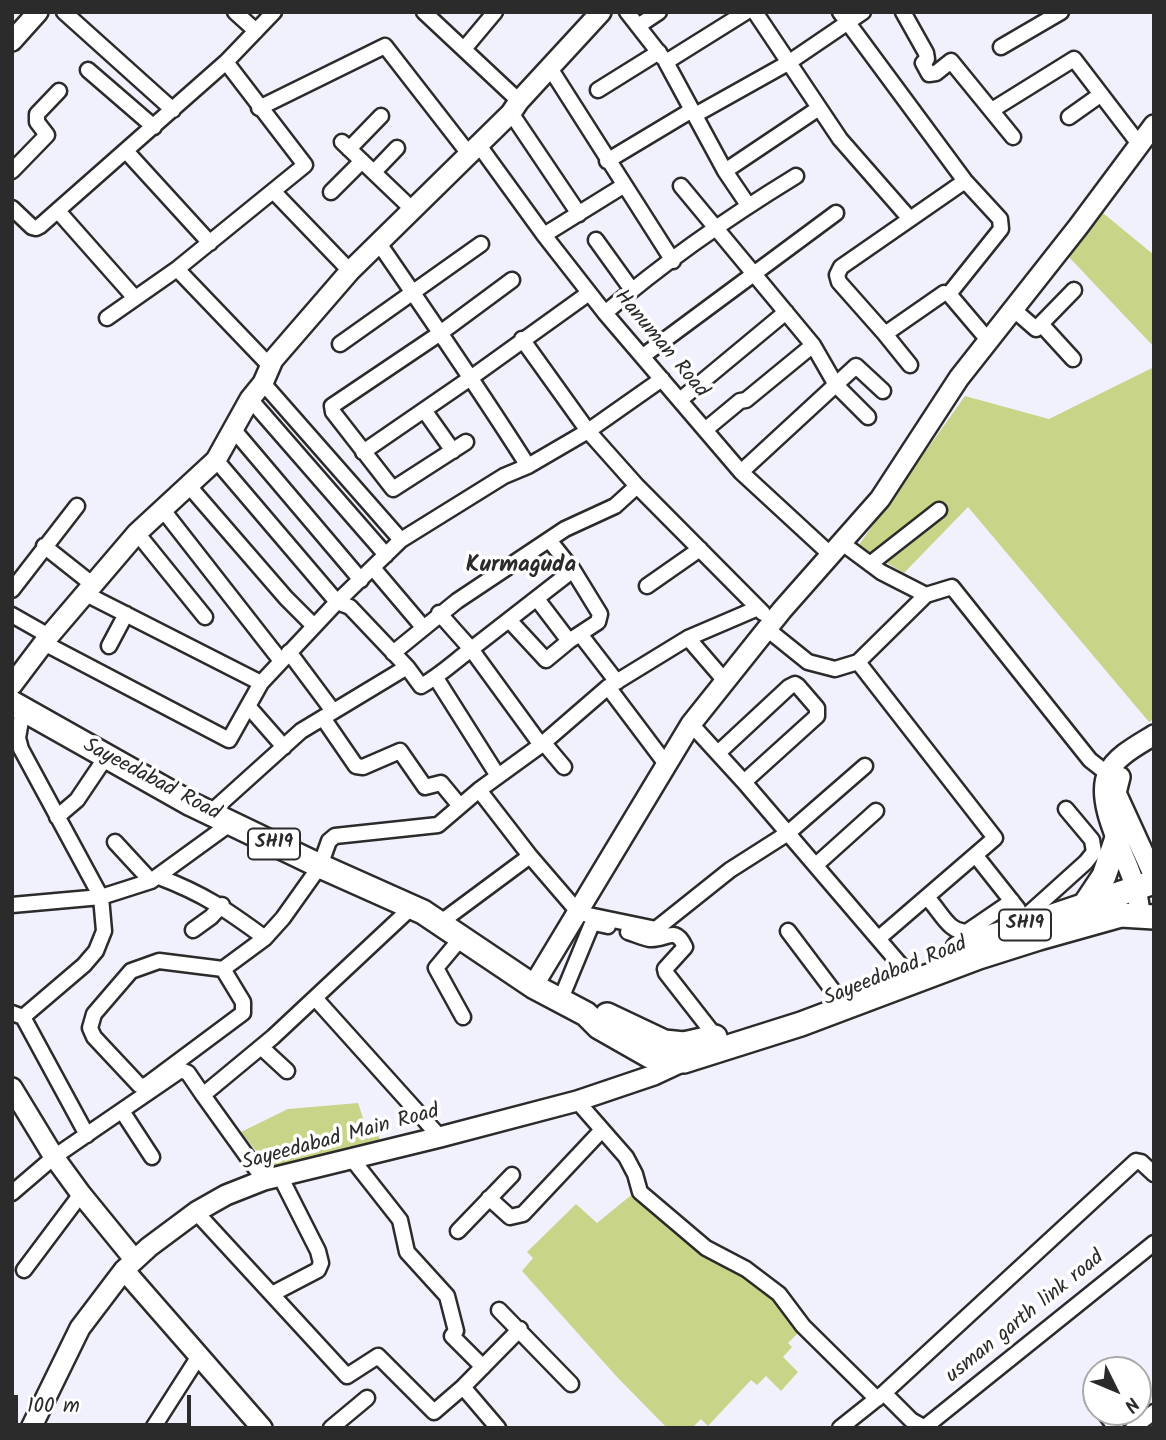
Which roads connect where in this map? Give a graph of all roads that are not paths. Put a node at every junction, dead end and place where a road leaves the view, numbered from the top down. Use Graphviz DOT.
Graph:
graph roads {
  1 [pos="38,12"];
  2 [pos="64,12"];
  3 [pos="236,12"];
  4 [pos="274,12"];
  5 [pos="424,12"];
  6 [pos="495,12"];
  7 [pos="601,12"];
  8 [pos="627,12"];
  9 [pos="659,12"];
  10 [pos="746,12"];
  11 [pos="755,12"];
  12 [pos="863,12"];
  13 [pos="902,12"];
  14 [pos="1061,12"];
  15 [pos="844,17"];
  16 [pos="638,26"];
  17 [pos="256,31"];
  18 [pos="12,41"];
  19 [pos="1001,47"];
  20 [pos="464,49"];
  21 [pos="663,57"];
  22 [pos="226,62"];
  23 [pos="788,63"];
  24 [pos="550,68"];
  25 [pos="88,70"];
  26 [pos="598,90"];
  27 [pos="59,91"];
  28 [pos="1100,95"];
  29 [pos="515,107"];
  30 [pos="259,108"];
  31 [pos="819,108"];
  32 [pos="173,110"];
  33 [pos="992,110"];
  34 [pos="694,113"];
  35 [pos="381,116"];
  36 [pos="1069,117"];
  37 [pos="1154,125"];
  38 [pos="154,127"];
  39 [pos="1013,137"];
  40 [pos="1139,144"];
  41 [pos="397,148"];
  42 [pos="474,149"];
  43 [pos="126,151"];
  44 [pos="362,160"];
  45 [pos="607,161"];
  46 [pos="12,171"];
  47 [pos="374,172"];
  48 [pos="725,172"];
  49 [pos="796,176"];
  50 [pos="965,181"];
  51 [pos="623,186"];
  52 [pos="681,187"];
  53 [pos="274,192"];
  54 [pos="331,192"];
  55 [pos="748,205"];
  56 [pos="12,208"];
  57 [pos="412,209"];
  58 [pos="58,211"];
  59 [pos="836,213"];
  60 [pos="579,214"];
  61 [pos="910,219"];
  62 [pos="715,228"];
  63 [pos="544,235"];
  64 [pos="596,240"];
  65 [pos="378,242"];
  66 [pos="210,243"];
  67 [pos="481,244"];
  68 [pos="673,261"];
  69 [pos="177,268"];
  70 [pos="350,271"];
  71 [pos="753,273"];
  72 [pos="512,280"];
  73 [pos="632,290"];
  74 [pos="1074,290"];
  75 [pos="412,292"];
  76 [pos="589,293"];
  77 [pos="949,294"];
  78 [pos="135,298"];
  79 [pos="1013,309"];
  80 [pos="786,312"];
  81 [pos="605,313"];
  82 [pos="107,318"];
  83 [pos="1041,324"];
  84 [pos="439,334"];
  85 [pos="885,334"];
  86 [pos="522,339"];
  87 [pos="988,340"];
  88 [pos="340,344"];
  89 [pos="813,345"];
  90 [pos="643,356"];
  91 [pos="1073,359"];
  92 [pos="911,365"];
  93 [pos="266,374"];
  94 [pos="472,377"];
  95 [pos="662,379"];
  96 [pos="836,385"];
  97 [pos="883,391"];
  98 [pos="250,399"];
  99 [pos="680,400"];
  100 [pos="424,410"];
  101 [pos="868,416"];
  102 [pos="233,429"];
  103 [pos="705,430"];
  104 [pos="588,431"];
  105 [pos="466,442"];
  106 [pos="453,451"];
  107 [pos="363,452"];
  108 [pos="216,460"];
  109 [pos="528,466"];
  110 [pos="741,472"];
  111 [pos="637,485"];
  112 [pos="189,486"];
  113 [pos="77,506"];
  114 [pos="163,510"];
  115 [pos="939,510"];
  116 [pos="137,533"];
  117 [pos="401,540"];
  118 [pos="549,540"];
  119 [pos="44,546"];
  120 [pos="700,549"];
  121 [pos="836,549"];
  122 [pos="386,555"];
  123 [pos="870,564"];
  124 [pos="373,568"];
  125 [pos="573,570"];
  126 [pos="361,580"];
  127 [pos="647,586"];
  128 [pos="88,588"];
  129 [pos="12,590"];
  130 [pos="926,595"];
  131 [pos="537,598"];
  132 [pos="337,602"];
  133 [pos="758,608"];
  134 [pos="439,613"];
  135 [pos="126,614"];
  136 [pos="12,615"];
  137 [pos="205,617"];
  138 [pos="509,620"];
  139 [pos="314,626"];
  140 [pos="770,626"];
  141 [pos="423,627"];
  142 [pos="574,638"];
  143 [pos="688,638"];
  144 [pos="46,640"];
  145 [pos="109,646"];
  146 [pos="471,649"];
  147 [pos="393,653"];
  148 [pos="285,656"];
  149 [pos="858,662"];
  150 [pos="407,667"];
  151 [pos="436,678"];
  152 [pos="725,681"];
  153 [pos="261,683"];
  154 [pos="12,685"];
  155 [pos="613,685"];
  156 [pos="17,706"];
  157 [pos="248,706"];
  158 [pos="328,715"];
  159 [pos="691,724"];
  160 [pos="1154,735"];
  161 [pos="542,743"];
  162 [pos="284,747"];
  163 [pos="1154,750"];
  164 [pos="718,753"];
  165 [pos="106,757"];
  166 [pos="666,764"];
  167 [pos="865,766"];
  168 [pos="564,767"];
  169 [pos="498,776"];
  170 [pos="1112,778"];
  171 [pos="744,782"];
  172 [pos="479,790"];
  173 [pos="460,806"];
  174 [pos="1066,809"];
  175 [pos="876,811"];
  176 [pos="57,817"];
  177 [pos="220,818"];
  178 [pos="788,833"];
  179 [pos="1117,838"];
  180 [pos="115,842"];
  181 [pos="530,856"];
  182 [pos="980,861"];
  183 [pos="816,865"];
  184 [pos="320,866"];
  185 [pos="155,879"];
  186 [pos="1147,882"];
  187 [pos="101,897"];
  188 [pos="1012,901"];
  189 [pos="931,902"];
  190 [pos="12,905"];
  191 [pos="222,905"];
  192 [pos="1084,906"];
  193 [pos="412,907"];
  194 [pos="579,913"];
  195 [pos="1139,916"];
  196 [pos="1027,920"];
  197 [pos="440,922"];
  198 [pos="193,930"];
  199 [pos="788,931"];
  200 [pos="462,937"];
  201 [pos="879,937"];
  202 [pos="265,938"];
  203 [pos="223,969"];
  204 [pos="904,969"];
  205 [pos="533,986"];
  206 [pos="837,996"];
  207 [pos="315,998"];
  208 [pos="560,1001"];
  209 [pos="17,1015"];
  210 [pos="463,1017"];
  211 [pos="716,1037"];
  212 [pos="261,1047"];
  213 [pos="667,1057"];
  214 [pos="178,1066"];
  215 [pos="287,1071"];
  216 [pos="12,1088"];
  217 [pos="204,1095"];
  218 [pos="577,1101"];
  219 [pos="122,1111"];
  220 [pos="601,1131"];
  221 [pos="86,1135"];
  222 [pos="440,1137"];
  223 [pos="54,1157"];
  224 [pos="152,1157"];
  225 [pos="352,1159"];
  226 [pos="1154,1174"];
  227 [pos="512,1175"];
  228 [pos="272,1178"];
  229 [pos="12,1193"];
  230 [pos="80,1194"];
  231 [pos="489,1198"];
  232 [pos="196,1212"];
  233 [pos="457,1231"];
  234 [pos="1154,1242"];
  235 [pos="129,1264"];
  236 [pos="24,1270"];
  237 [pos="272,1294"];
  238 [pos="499,1310"];
  239 [pos="520,1329"];
  240 [pos="199,1356"];
  241 [pos="483,1367"];
  242 [pos="571,1384"];
  243 [pos="463,1387"];
  244 [pos="881,1396"];
  245 [pos="367,1398"];
  246 [pos="925,1427"];
  247 [pos="31,1428"];
  248 [pos="153,1428"];
  249 [pos="262,1428"];
  250 [pos="331,1428"];
  251 [pos="498,1428"];
  252 [pos="840,1428"];
  1 -- 18 [label="street"];
  2 -- 32 [label="street"];
  3 -- 17 [label="street"];
  4 -- 17 [label="street"];
  5 -- 20 [label="street"];
  6 -- 20 [label="street"];
  7 -- 24 [label="street"];
  8 -- 16 [label="street"];
  9 -- 16 [label="street"];
  10 -- 21 [label="street"];
  11 -- 23 [label="street"];
  12 -- 15 [label="street"];
  13 -- 33 [label="street"];
  14 -- 19 [label="street"];
  15 -- 23 [label="street"];
  15 -- 50 [label="street"];
  16 -- 21 [label="street"];
  17 -- 22 [label="street"];
  20 -- 29 [label="street"];
  21 -- 26 [label="street"];
  21 -- 34 [label="street"];
  22 -- 30 [label="street"];
  22 -- 32 [label="street"];
  23 -- 31 [label="street"];
  23 -- 34 [label="street"];
  24 -- 29 [label="street"];
  24 -- 45 [label="street"];
  25 -- 38 [label="street"];
  27 -- 46 [label="street"];
  28 -- 33 [label="street"];
  28 -- 36 [label="street"];
  28 -- 40 [label="street"];
  29 -- 42 [label="street"];
  29 -- 60 [label="street"];
  30 -- 42 [label="street, Hanuman Road"];
  30 -- 53 [label="street"];
  31 -- 48 [label="street"];
  31 -- 61 [label="street"];
  32 -- 38 [label="street"];
  33 -- 39 [label="street"];
  34 -- 45 [label="street"];
  34 -- 48 [label="street"];
  35 -- 44 [label="street"];
  37 -- 40 [label="street"];
  38 -- 43 [label="street"];
  40 -- 79 [label="street"];
  41 -- 47 [label="street"];
  42 -- 57 [label="street"];
  42 -- 63 [label="street, Hanuman Road"];
  43 -- 58 [label="street"];
  43 -- 66 [label="street"];
  44 -- 47 [label="street"];
  44 -- 54 [label="street"];
  45 -- 51 [label="street"];
  47 -- 57 [label="street"];
  48 -- 55 [label="street"];
  49 -- 55 [label="street"];
  50 -- 61 [label="street"];
  50 -- 77 [label="street"];
  51 -- 60 [label="street"];
  51 -- 68 [label="street"];
  52 -- 62 [label="street"];
  53 -- 66 [label="street"];
  53 -- 70 [label="street"];
  55 -- 62 [label="street"];
  56 -- 58 [label="street"];
  57 -- 65 [label="street"];
  58 -- 78 [label="street"];
  59 -- 71 [label="street"];
  60 -- 63 [label="street"];
  61 -- 85 [label="street"];
  62 -- 68 [label="street"];
  62 -- 71 [label="street"];
  63 -- 76 [label="street, Hanuman Road"];
  64 -- 73 [label="street"];
  65 -- 70 [label="street"];
  65 -- 75 [label="street"];
  66 -- 69 [label="street"];
  67 -- 75 [label="street"];
  68 -- 73 [label="street"];
  69 -- 78 [label="street"];
  69 -- 93 [label="street"];
  70 -- 93 [label="street"];
  71 -- 80 [label="street"];
  71 -- 90 [label="street"];
  72 -- 84 [label="street"];
  73 -- 81 [label="street"];
  74 -- 83 [label="street"];
  75 -- 84 [label="street"];
  75 -- 88 [label="street"];
  76 -- 81 [label="street, Hanuman Road"];
  76 -- 86 [label="street"];
  77 -- 85 [label="street"];
  77 -- 87 [label="street"];
  78 -- 82 [label="street"];
  79 -- 83 [label="street"];
  79 -- 87 [label="street"];
  80 -- 89 [label="street"];
  80 -- 99 [label="street"];
  81 -- 90 [label="street, Hanuman Road"];
  83 -- 91 [label="street"];
  84 -- 94 [label="street"];
  84 -- 107 [label="street"];
  85 -- 92 [label="street"];
  86 -- 94 [label="street"];
  86 -- 104 [label="street"];
  87 -- 121 [label="street"];
  89 -- 96 [label="street"];
  89 -- 103 [label="street"];
  90 -- 95 [label="street, Hanuman Road"];
  93 -- 98 [label="street"];
  93 -- 117 [label="street"];
  94 -- 100 [label="street"];
  94 -- 109 [label="street"];
  95 -- 99 [label="street, Hanuman Road"];
  95 -- 104 [label="street"];
  96 -- 97 [label="street"];
  96 -- 101 [label="street"];
  96 -- 110 [label="street"];
  98 -- 102 [label="street"];
  98 -- 122 [label="street"];
  99 -- 103 [label="street, Hanuman Road"];
  100 -- 106 [label="street"];
  100 -- 107 [label="street"];
  102 -- 108 [label="street"];
  102 -- 126 [label="street"];
  103 -- 110 [label="street, Hanuman Road"];
  104 -- 109 [label="street"];
  104 -- 111 [label="street"];
  105 -- 106 [label="street"];
  106 -- 107 [label="street"];
  108 -- 112 [label="street"];
  108 -- 132 [label="street"];
  109 -- 117 [label="street"];
  110 -- 121 [label="street, Hanuman Road"];
  111 -- 118 [label="street"];
  111 -- 120 [label="street"];
  112 -- 114 [label="street"];
  112 -- 139 [label="street"];
  113 -- 119 [label="street"];
  114 -- 116 [label="street"];
  114 -- 148 [label="street"];
  115 -- 123 [label="street"];
  116 -- 128 [label="street"];
  116 -- 137 [label="street"];
  117 -- 122 [label="street"];
  118 -- 125 [label="street"];
  118 -- 134 [label="street"];
  119 -- 128 [label="street"];
  119 -- 129 [label="street"];
  120 -- 127 [label="street"];
  120 -- 133 [label="street"];
  121 -- 123 [label="street, Hanuman Road"];
  121 -- 140 [label="street"];
  122 -- 124 [label="street"];
  123 -- 130 [label="street, Hanuman Road"];
  124 -- 126 [label="street"];
  124 -- 141 [label="street"];
  125 -- 131 [label="street"];
  125 -- 142 [label="street"];
  126 -- 132 [label="street"];
  128 -- 135 [label="street"];
  128 -- 144 [label="street"];
  130 -- 149 [label="street"];
  130 -- 170 [label="street"];
  131 -- 138 [label="street"];
  131 -- 142 [label="street"];
  132 -- 139 [label="street"];
  132 -- 147 [label="street"];
  133 -- 140 [label="street"];
  133 -- 143 [label="street"];
  134 -- 141 [label="street"];
  134 -- 146 [label="street"];
  135 -- 145 [label="street"];
  135 -- 153 [label="street"];
  136 -- 144 [label="street"];
  138 -- 142 [label="street"];
  138 -- 146 [label="street"];
  139 -- 148 [label="street"];
  140 -- 149 [label="street"];
  140 -- 152 [label="street"];
  141 -- 147 [label="street"];
  142 -- 155 [label="street"];
  143 -- 152 [label="street"];
  143 -- 155 [label="street"];
  144 -- 154 [label="street"];
  144 -- 157 [label="street"];
  146 -- 151 [label="street"];
  146 -- 161 [label="street"];
  147 -- 150 [label="street"];
  148 -- 153 [label="street"];
  148 -- 158 [label="street"];
  149 -- 201 [label="street"];
  150 -- 151 [label="street"];
  150 -- 158 [label="street"];
  151 -- 169 [label="street"];
  152 -- 159 [label="street"];
  153 -- 157 [label="street"];
  155 -- 161 [label="street"];
  155 -- 166 [label="street"];
  156 -- 165 [label="main road, Sayeedabad Road / SH19"];
  156 -- 176 [label="street"];
  157 -- 162 [label="street"];
  158 -- 162 [label="street"];
  158 -- 173 [label="street"];
  159 -- 164 [label="street"];
  159 -- 166 [label="street"];
  160 -- 170 [label="street"];
  161 -- 168 [label="street"];
  161 -- 169 [label="street"];
  162 -- 177 [label="street"];
  163 -- 170 [label="street"];
  164 -- 171 [label="street"];
  164 -- 171 [label="street"];
  165 -- 176 [label="street"];
  165 -- 177 [label="main road, Sayeedabad Road / SH19"];
  166 -- 194 [label="street"];
  167 -- 178 [label="street"];
  169 -- 172 [label="street"];
  170 -- 179 [label="street"];
  170 -- 186 [label="street"];
  171 -- 178 [label="street"];
  172 -- 173 [label="street"];
  172 -- 181 [label="street"];
  173 -- 184 [label="street"];
  174 -- 196 [label="street"];
  175 -- 183 [label="street"];
  176 -- 187 [label="street"];
  177 -- 184 [label="main road, Sayeedabad Road / SH19"];
  177 -- 185 [label="street"];
  178 -- 183 [label="street"];
  178 -- 194 [label="street"];
  179 -- 186 [label="street"];
  179 -- 192 [label="main road"];
  180 -- 185 [label="street"];
  181 -- 194 [label="street"];
  181 -- 197 [label="street"];
  182 -- 188 [label="street"];
  183 -- 201 [label="street"];
  184 -- 193 [label="main road, Sayeedabad Road / SH19"];
  184 -- 202 [label="street"];
  185 -- 187 [label="street"];
  185 -- 191 [label="street"];
  186 -- 192 [label="main road, Sayeedabad Road / SH19"];
  186 -- 195 [label="street"];
  187 -- 190 [label="street"];
  187 -- 209 [label="street"];
  188 -- 189 [label="street"];
  188 -- 196 [label="street"];
  191 -- 198 [label="street"];
  191 -- 202 [label="street"];
  192 -- 196 [label="main road, Sayeedabad Road / SH19"];
  193 -- 197 [label="main road, Sayeedabad Road / SH19"];
  193 -- 207 [label="street"];
  194 -- 205 [label="street"];
  195 -- 213 [label="main road, Sayeedabad Road / SH19"];
  196 -- 204 [label="main road, Sayeedabad Road / SH19"];
  197 -- 200 [label="main road, Sayeedabad Road / SH19"];
  199 -- 206 [label="street"];
  200 -- 205 [label="main road, Sayeedabad Road / SH19"];
  200 -- 210 [label="street"];
  201 -- 204 [label="street"];
  202 -- 203 [label="street"];
  203 -- 214 [label="street"];
  203 -- 214 [label="street"];
  204 -- 206 [label="main road, Sayeedabad Road / SH19"];
  205 -- 208 [label="main road, Sayeedabad Road / SH19"];
  206 -- 211 [label="main road, Sayeedabad Road / SH19"];
  207 -- 212 [label="street"];
  207 -- 222 [label="street"];
  208 -- 211 [label="street"];
  208 -- 213 [label="main road, Sayeedabad Road / SH19"];
  209 -- 221 [label="street"];
  211 -- 213 [label="main road, Sayeedabad Road / SH19"];
  212 -- 215 [label="street"];
  212 -- 217 [label="street"];
  213 -- 218 [label="street, Sayeedabad Main Road"];
  214 -- 217 [label="street"];
  214 -- 219 [label="street"];
  216 -- 223 [label="street"];
  217 -- 228 [label="street"];
  218 -- 220 [label="street"];
  218 -- 222 [label="street, Sayeedabad Main Road"];
  219 -- 221 [label="street"];
  219 -- 224 [label="street"];
  220 -- 231 [label="street"];
  220 -- 244 [label="street"];
  221 -- 223 [label="street"];
  222 -- 225 [label="street, Sayeedabad Main Road"];
  223 -- 229 [label="street"];
  223 -- 230 [label="street"];
  225 -- 228 [label="street, Sayeedabad Main Road"];
  225 -- 241 [label="street"];
  226 -- 244 [label="street"];
  227 -- 231 [label="street"];
  228 -- 232 [label="street, Sayeedabad Main Road"];
  228 -- 237 [label="street"];
  230 -- 235 [label="street"];
  230 -- 236 [label="street"];
  231 -- 233 [label="street"];
  232 -- 235 [label="street, Sayeedabad Main Road"];
  232 -- 237 [label="street"];
  234 -- 246 [label="street, usman garth link road"];
  235 -- 240 [label="street"];
  235 -- 247 [label="street, Sayeedabad Main Road"];
  237 -- 243 [label="street"];
  238 -- 239 [label="street"];
  239 -- 241 [label="street"];
  239 -- 242 [label="street"];
  240 -- 248 [label="street"];
  240 -- 249 [label="street"];
  241 -- 243 [label="street"];
  243 -- 251 [label="street"];
  244 -- 246 [label="street"];
  244 -- 252 [label="street"];
  245 -- 250 [label="street"];
}
